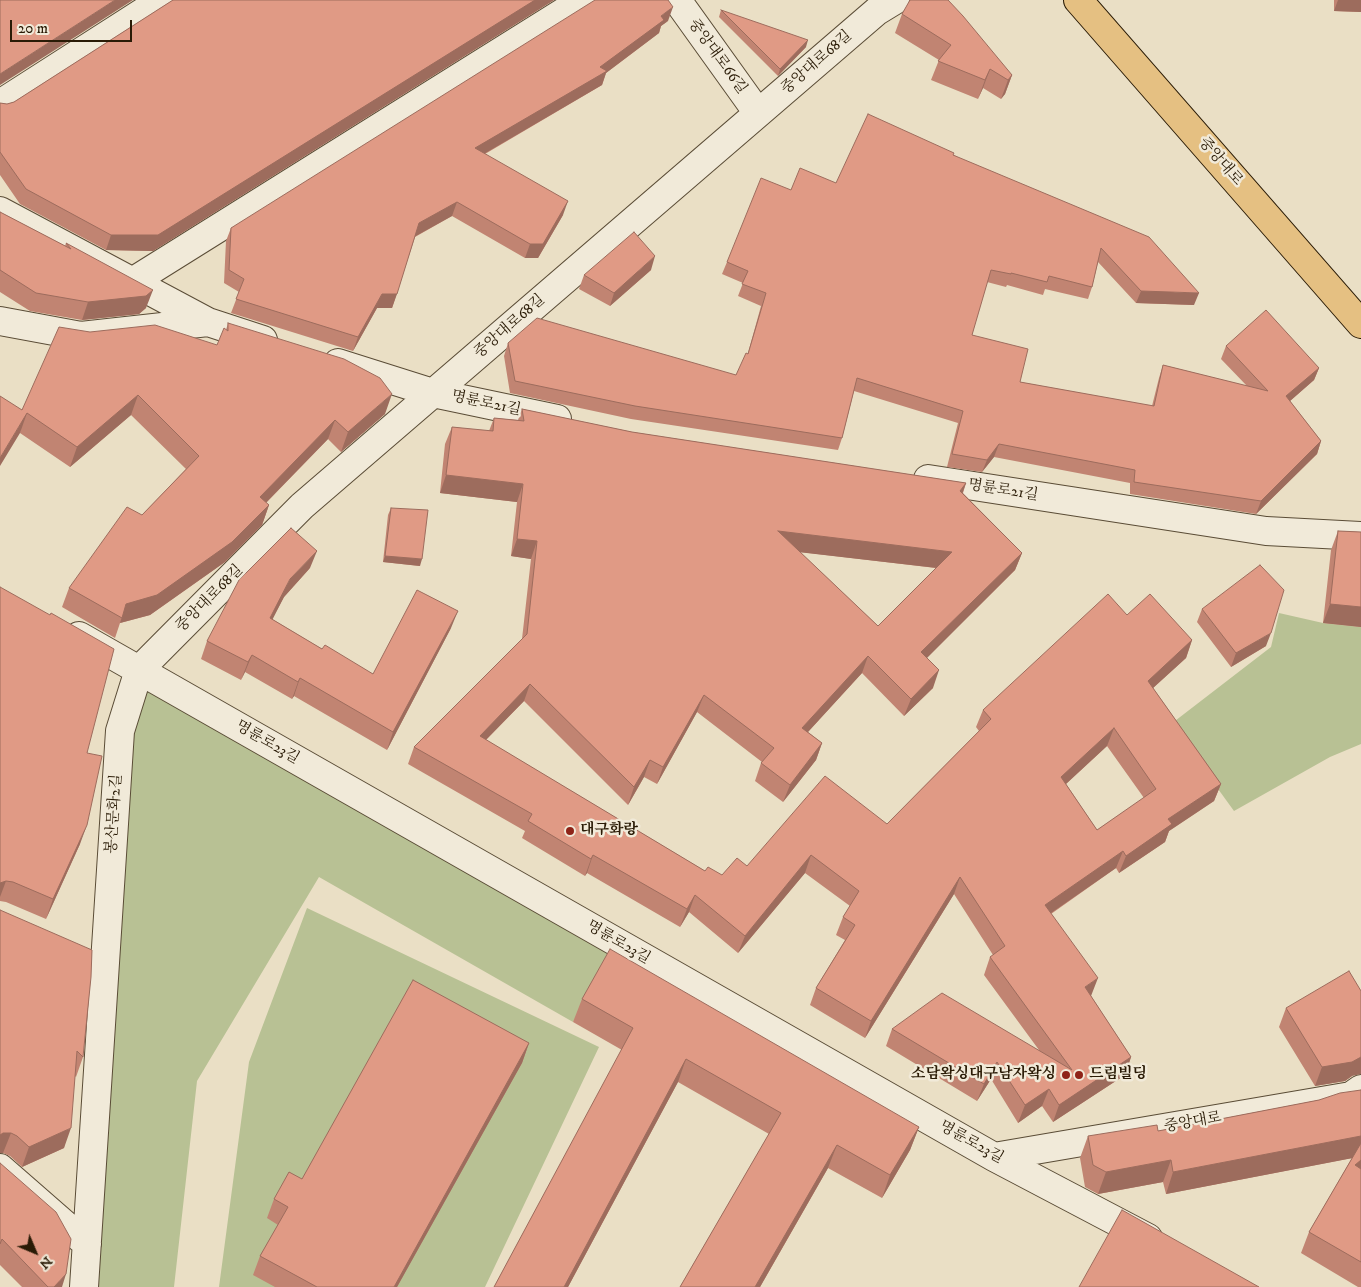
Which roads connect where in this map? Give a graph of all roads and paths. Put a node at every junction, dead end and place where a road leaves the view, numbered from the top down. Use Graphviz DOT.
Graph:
graph roads {
  1 [pos="162,0"];
  2 [pos="583,0"];
  3 [pos="677,0"];
  4 [pos="895,0"];
  5 [pos="1078,0"];
  6 [pos="0,104"];
  7 [pos="758,113"];
  8 [pos="0,212"];
  9 [pos="132,282"];
  10 [pos="0,321"];
  11 [pos="208,322"];
  12 [pos="1361,324"];
  13 [pos="283,346"];
  14 [pos="311,355"];
  15 [pos="433,393"];
  16 [pos="580,424"];
  17 [pos="903,476"];
  18 [pos="1361,536"];
  19 [pos="61,625"];
  20 [pos="138,670"];
  21 [pos="78,950"];
  22 [pos="105,961"];
  23 [pos="1361,1089"];
  24 [pos="994,1157"];
  25 [pos="0,1168"];
  26 [pos="87,1244"];
  27 [pos="1174,1251"];
  28 [pos="84,1287"];
  1 -- 6 [label="street"];
  2 -- 9 [label="street"];
  3 -- 7 [label="street, 중앙대로66길"];
  4 -- 7 [label="street, 중앙대로68길"];
  5 -- 12 [label="main road, 중앙대로"];
  7 -- 15 [label="street, 중앙대로68길"];
  8 -- 9 [label="street"];
  9 -- 11 [label="street"];
  10 -- 11 [label="street"];
  11 -- 13 [label="street"];
  14 -- 15 [label="street, 명륜로21길"];
  15 -- 16 [label="street, 명륜로21길"];
  15 -- 20 [label="street, 중앙대로68길"];
  17 -- 18 [label="street, 명륜로21길"];
  19 -- 20 [label="street, 명륜로23길"];
  20 -- 22 [label="street, 봉산문화2길"];
  20 -- 24 [label="street, 명륜로23길"];
  21 -- 22 [label="street"];
  22 -- 26 [label="street, 봉산문화2길"];
  23 -- 24 [label="street, 중앙대로"];
  24 -- 27 [label="street, 명륜로23길"];
  25 -- 26 [label="street"];
  26 -- 28 [label="street, 봉산문화2길"];
}
